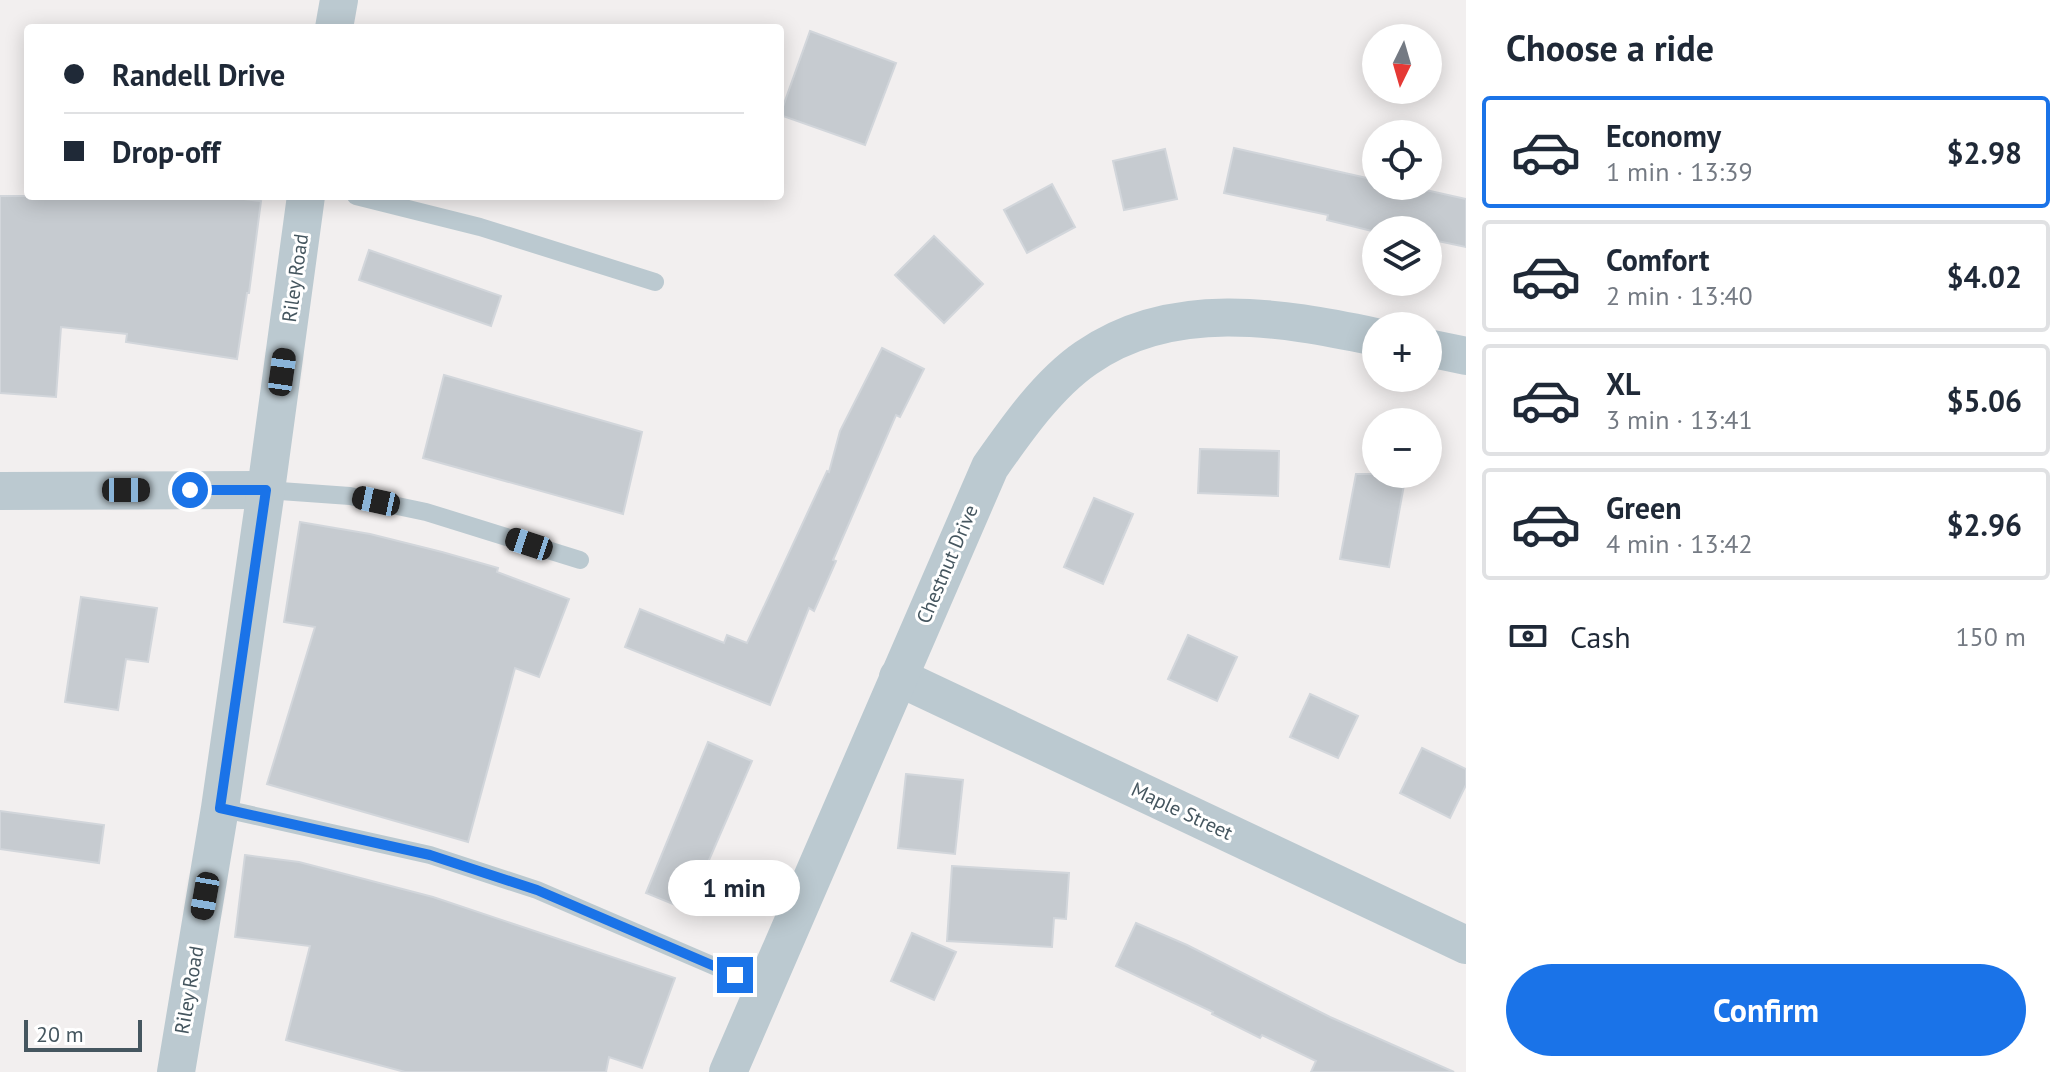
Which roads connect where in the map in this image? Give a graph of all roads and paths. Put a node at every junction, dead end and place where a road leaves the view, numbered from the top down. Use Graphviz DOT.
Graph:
graph roads {
  1 [pos="339,0"];
  2 [pos="335,24"];
  3 [pos="305,200"];
  4 [pos="372,200"];
  5 [pos="655,282"];
  6 [pos="1362,334"];
  7 [pos="1442,351"];
  8 [pos="1466,356"];
  9 [pos="266,490"];
  10 [pos="0,491"];
  11 [pos="580,560"];
  12 [pos="898,677"];
  13 [pos="220,808"];
  14 [pos="1466,945"];
  15 [pos="763,987"];
  16 [pos="176,1072"];
  17 [pos="728,1072"];
  1 -- 2 [label="street"];
  3 -- 9 [label="street, Riley Road"];
  4 -- 5 [label="lane"];
  6 -- 12 [label="street, Chestnut Drive"];
  7 -- 8 [label="street"];
  9 -- 10 [label="street"];
  9 -- 11 [label="lane"];
  9 -- 13 [label="street, Riley Road"];
  12 -- 14 [label="street, Maple Street"];
  12 -- 15 [label="street, Chestnut Drive"];
  13 -- 15 [label="lane"];
  13 -- 16 [label="street, Riley Road"];
  15 -- 17 [label="street, Chestnut Drive"];
}
